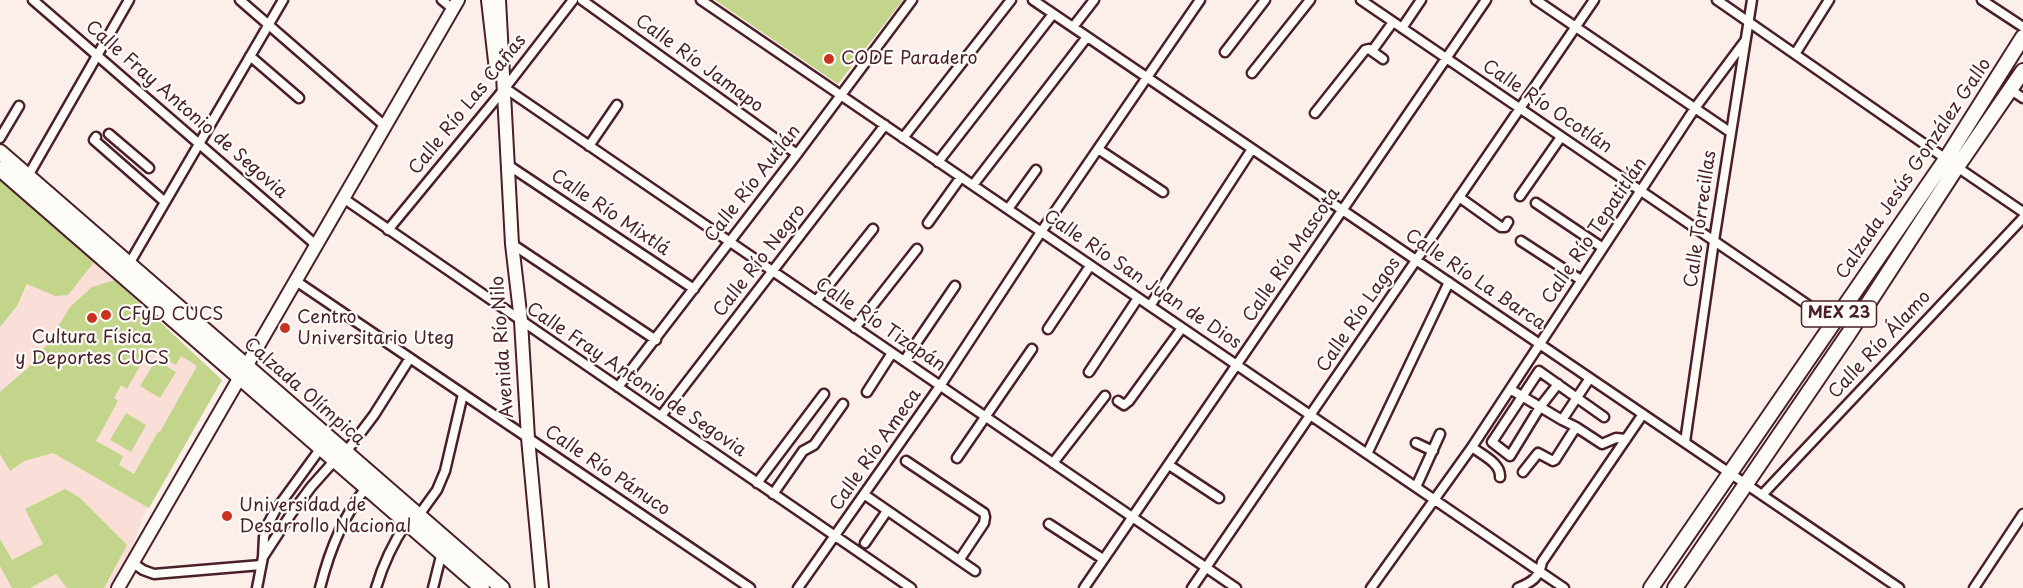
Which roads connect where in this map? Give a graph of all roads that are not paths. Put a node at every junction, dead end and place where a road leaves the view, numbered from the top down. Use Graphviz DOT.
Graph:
graph roads {
  1 [pos="33,0"];
  2 [pos="129,0"];
  3 [pos="240,0"];
  4 [pos="283,0"];
  5 [pos="442,0"];
  6 [pos="488,0"];
  7 [pos="499,0"];
  8 [pos="573,0"];
  9 [pos="582,0"];
  10 [pos="701,0"];
  11 [pos="912,0"];
  12 [pos="1011,0"];
  13 [pos="1033,0"];
  14 [pos="1094,0"];
  15 [pos="1200,0"];
  16 [pos="1265,0"];
  17 [pos="1310,0"];
  18 [pos="1361,0"];
  19 [pos="1420,0"];
  20 [pos="1486,0"];
  21 [pos="1536,0"];
  22 [pos="1594,0"];
  23 [pos="1717,0"];
  24 [pos="1752,0"];
  25 [pos="1829,0"];
  26 [pos="1982,0"];
  27 [pos="454,4"];
  28 [pos="1053,14"];
  29 [pos="1393,22"];
  30 [pos="1749,22"];
  31 [pos="269,25"];
  32 [pos="1575,26"];
  33 [pos="1073,27"];
  34 [pos="2023,27"];
  35 [pos="1402,28"];
  36 [pos="1087,37"];
  37 [pos="2023,37"];
  38 [pos="1745,41"];
  39 [pos="1372,51"];
  40 [pos="1225,52"];
  41 [pos="1795,54"];
  42 [pos="98,55"];
  43 [pos="250,56"];
  44 [pos="1383,59"];
  45 [pos="1447,59"];
  46 [pos="2023,71"];
  47 [pos="1252,73"];
  48 [pos="1147,77"];
  49 [pos="2011,90"];
  50 [pos="503,96"];
  51 [pos="841,96"];
  52 [pos="299,98"];
  53 [pos="2023,98"];
  54 [pos="617,105"];
  55 [pos="19,106"];
  56 [pos="1519,108"];
  57 [pos="1695,108"];
  58 [pos="1315,113"];
  59 [pos="885,125"];
  60 [pos="386,126"];
  61 [pos="1730,132"];
  62 [pos="109,134"];
  63 [pos="96,137"];
  64 [pos="1562,137"];
  65 [pos="0,138"];
  66 [pos="903,138"];
  67 [pos="200,143"];
  68 [pos="589,146"];
  69 [pos="124,147"];
  70 [pos="1098,149"];
  71 [pos="1252,149"];
  72 [pos="0,152"];
  73 [pos="797,154"];
  74 [pos="114,158"];
  75 [pos="938,162"];
  76 [pos="1952,163"];
  77 [pos="508,165"];
  78 [pos="149,168"];
  79 [pos="0,169"];
  80 [pos="1036,170"];
  81 [pos="28,176"];
  82 [pos="961,177"];
  83 [pos="973,185"];
  84 [pos="1641,191"];
  85 [pos="1163,192"];
  86 [pos="1520,196"];
  87 [pos="1459,197"];
  88 [pos="343,198"];
  89 [pos="165,202"];
  90 [pos="1536,203"];
  91 [pos="1008,209"];
  92 [pos="1342,210"];
  93 [pos="2023,212"];
  94 [pos="2023,218"];
  95 [pos="1508,222"];
  96 [pos="928,223"];
  97 [pos="873,229"];
  98 [pos="388,230"];
  99 [pos="1041,232"];
  100 [pos="1521,241"];
  101 [pos="1714,241"];
  102 [pos="729,242"];
  103 [pos="512,244"];
  104 [pos="316,245"];
  105 [pos="1603,248"];
  106 [pos="917,249"];
  107 [pos="1416,260"];
  108 [pos="129,264"];
  109 [pos="1090,266"];
  110 [pos="773,272"];
  111 [pos="1581,280"];
  112 [pos="296,281"];
  113 [pos="1449,282"];
  114 [pos="955,286"];
  115 [pos="694,289"];
  116 [pos="1138,298"];
  117 [pos="816,301"];
  118 [pos="1150,306"];
  119 [pos="521,321"];
  120 [pos="1833,322"];
  121 [pos="855,328"];
  122 [pos="1182,328"];
  123 [pos="1048,329"];
  124 [pos="656,340"];
  125 [pos="1539,344"];
  126 [pos="1032,349"];
  127 [pos="892,353"];
  128 [pos="410,358"];
  129 [pos="904,361"];
  130 [pos="1237,365"];
  131 [pos="243,372"];
  132 [pos="1089,372"];
  133 [pos="1590,378"];
  134 [pos="1558,384"];
  135 [pos="940,386"];
  136 [pos="618,387"];
  137 [pos="1510,389"];
  138 [pos="867,392"];
  139 [pos="463,394"];
  140 [pos="824,394"];
  141 [pos="1105,396"];
  142 [pos="1522,396"];
  143 [pos="1577,398"];
  144 [pos="1118,401"];
  145 [pos="843,404"];
  146 [pos="1540,407"];
  147 [pos="1643,414"];
  148 [pos="1311,416"];
  149 [pos="661,417"];
  150 [pos="985,417"];
  151 [pos="1604,417"];
  152 [pos="1562,420"];
  153 [pos="1576,427"];
  154 [pos="1440,434"];
  155 [pos="528,438"];
  156 [pos="1626,439"];
  157 [pos="1685,442"];
  158 [pos="325,443"];
  159 [pos="1416,443"];
  160 [pos="1472,447"];
  161 [pos="1433,451"];
  162 [pos="1367,454"];
  163 [pos="340,456"];
  164 [pos="957,458"];
  165 [pos="906,461"];
  166 [pos="1053,463"];
  167 [pos="1168,465"];
  168 [pos="1523,472"];
  169 [pos="1730,473"];
  170 [pos="1500,477"];
  171 [pos="758,483"];
  172 [pos="1746,484"];
  173 [pos="1416,487"];
  174 [pos="366,488"];
  175 [pos="773,494"];
  176 [pos="865,495"];
  177 [pos="1762,495"];
  178 [pos="1220,498"];
  179 [pos="1433,499"];
  180 [pos="887,511"];
  181 [pos="2023,514"];
  182 [pos="1132,518"];
  183 [pos="413,519"];
  184 [pos="1048,524"];
  185 [pos="836,537"];
  186 [pos="865,543"];
  187 [pos="442,552"];
  188 [pos="960,559"];
  189 [pos="1103,559"];
  190 [pos="262,561"];
  191 [pos="133,563"];
  192 [pos="1206,568"];
  193 [pos="975,571"];
  194 [pos="1540,572"];
  195 [pos="907,587"];
  196 [pos="118,588"];
  197 [pos="256,588"];
  198 [pos="320,588"];
  199 [pos="376,588"];
  200 [pos="433,588"];
  201 [pos="482,588"];
  202 [pos="502,588"];
  203 [pos="542,588"];
  204 [pos="750,588"];
  205 [pos="798,588"];
  206 [pos="1083,588"];
  207 [pos="1192,588"];
  208 [pos="1236,588"];
  209 [pos="1371,588"];
  210 [pos="1518,588"];
  211 [pos="1564,588"];
  212 [pos="1651,588"];
  213 [pos="1675,588"];
  214 [pos="1899,588"];
  215 [pos="1974,588"];
  1 -- 42 [label="street, Calle Fray Antonio de Segovia"];
  2 -- 42 [label="street"];
  3 -- 31 [label="street"];
  4 -- 31 [label="street"];
  5 -- 27 [label="street"];
  6 -- 50 [label="street, Avenida Río Nilo"];
  7 -- 50 [label="street, Avenida Río Nilo"];
  8 -- 50 [label="street, Calle Río Las Cañas"];
  9 -- 73 [label="street, Calle Río Jamapo"];
  10 -- 51 [label="street, Calle Río San Juan de Dios"];
  11 -- 51 [label="street, Calle Río Autlán"];
  12 -- 66 [label="street"];
  13 -- 28 [label="street, Calle Río La Barca"];
  14 -- 33 [label="street"];
  15 -- 48 [label="street, Calle Río Ameca"];
  16 -- 40 [label="street"];
  17 -- 47 [label="street"];
  18 -- 29 [label="street, Calle Río Ocotlán"];
  19 -- 35 [label="street"];
  20 -- 45 [label="street, Calle Río Mascota"];
  21 -- 32 [label="street"];
  22 -- 32 [label="street, Calle Río Lagos"];
  23 -- 30 [label="street"];
  24 -- 30 [label="street, Calle Torrecillas"];
  25 -- 41 [label="street"];
  26 -- 34 [label="street"];
  27 -- 60 [label="street"];
  28 -- 33 [label="street, Calle Río La Barca"];
  28 -- 75 [label="street"];
  29 -- 35 [label="street, Calle Río Ocotlán"];
  29 -- 39 [label="street"];
  30 -- 38 [label="street, Calle Torrecillas"];
  30 -- 41 [label="street"];
  31 -- 43 [label="street"];
  31 -- 60 [label="street"];
  32 -- 56 [label="street, Calle Río Lagos"];
  32 -- 57 [label="street"];
  33 -- 36 [label="street, Calle Río La Barca"];
  35 -- 45 [label="street, Calle Río Ocotlán"];
  36 -- 48 [label="street, Calle Río La Barca"];
  36 -- 83 [label="street"];
  37 -- 76 [label="main road, Calzada Jesús González Gallo / MEX 23"];
  38 -- 57 [label="street, Calle Río Tepatitlán"];
  38 -- 61 [label="street, Calle Torrecillas"];
  39 -- 44 [label="street"];
  39 -- 58 [label="street"];
  41 -- 76 [label="street"];
  42 -- 67 [label="street, Calle Fray Antonio de Segovia"];
  42 -- 81 [label="street"];
  43 -- 52 [label="street"];
  43 -- 67 [label="street"];
  45 -- 56 [label="street, Calle Río Ocotlán"];
  45 -- 92 [label="street, Calle Río Mascota"];
  46 -- 49 [label="main road, Calzada Jesús González Gallo / MEX 23"];
  48 -- 70 [label="street, Calle Río Ameca"];
  48 -- 71 [label="street, Calle Río La Barca"];
  49 -- 53 [label="street"];
  49 -- 76 [label="main road, Calzada Jesús González Gallo / MEX 23"];
  50 -- 68 [label="street, Calle Río Tizapán"];
  50 -- 77 [label="street, Avenida Río Nilo"];
  50 -- 98 [label="street, Calle Río Las Cañas"];
  51 -- 59 [label="street, Calle Río San Juan de Dios"];
  51 -- 73 [label="street, Calle Río Autlán"];
  54 -- 68 [label="street"];
  55 -- 65 [label="street"];
  56 -- 64 [label="street, Calle Río Ocotlán"];
  56 -- 87 [label="street, Calle Río Lagos"];
  57 -- 61 [label="street"];
  57 -- 84 [label="street, Calle Río Tepatitlán"];
  59 -- 66 [label="street, Calle Río San Juan de Dios"];
  59 -- 110 [label="street, Calle Río Negro"];
  60 -- 88 [label="street"];
  61 -- 101 [label="street, Calle Torrecillas"];
  62 -- 69 [label="street"];
  63 -- 74 [label="street"];
  64 -- 84 [label="street, Calle Río Ocotlán"];
  64 -- 86 [label="street"];
  66 -- 75 [label="street, Calle Río San Juan de Dios"];
  67 -- 89 [label="street"];
  67 -- 104 [label="street, Calle Fray Antonio de Segovia"];
  68 -- 102 [label="street, Calle Río Tizapán"];
  69 -- 74 [label="street"];
  69 -- 78 [label="street"];
  70 -- 85 [label="street"];
  70 -- 99 [label="street, Calle Río Ameca"];
  71 -- 92 [label="street, Calle Río La Barca"];
  71 -- 118 [label="street"];
  72 -- 81 [label="main road, Calzada Olímpica"];
  73 -- 102 [label="street, Calle Río Autlán"];
  74 -- 89 [label="street"];
  75 -- 82 [label="street, Calle Río San Juan de Dios"];
  76 -- 93 [label="street"];
  76 -- 120 [label="main road, Calzada Jesús González Gallo / MEX 23"];
  76 -- 172 [label="main road, Calzada Jesús González Gallo / MEX 23"];
  77 -- 103 [label="street, Avenida Río Nilo"];
  77 -- 115 [label="street, Calle Río Mixtlá"];
  79 -- 131 [label="main road, Calzada Olímpica"];
  80 -- 91 [label="street"];
  81 -- 108 [label="main road, Calzada Olímpica"];
  82 -- 83 [label="street, Calle Río San Juan de Dios"];
  82 -- 96 [label="street"];
  83 -- 91 [label="street, Calle Río San Juan de Dios"];
  84 -- 101 [label="street, Calle Río Ocotlán"];
  84 -- 105 [label="street, Calle Río Tepatitlán"];
  87 -- 95 [label="street"];
  87 -- 107 [label="street, Calle Río Lagos"];
  88 -- 98 [label="street, Calle Fray Antonio de Segovia"];
  88 -- 104 [label="street"];
  89 -- 108 [label="street"];
  90 -- 105 [label="street"];
  91 -- 99 [label="street, Calle Río San Juan de Dios"];
  92 -- 107 [label="street, Calle Río La Barca"];
  92 -- 130 [label="street, Calle Río Mascota"];
  94 -- 177 [label="street, Calle Río Álamo"];
  97 -- 117 [label="street"];
  98 -- 119 [label="street, Calle Fray Antonio de Segovia"];
  99 -- 109 [label="street, Calle Río San Juan de Dios"];
  99 -- 135 [label="street, Calle Río Ameca"];
  100 -- 111 [label="street"];
  101 -- 120 [label="street, Calle Río Ocotlán"];
  101 -- 157 [label="street, Calle Torrecillas"];
  102 -- 110 [label="street, Calle Río Tizapán"];
  102 -- 115 [label="street, Calle Río Autlán"];
  103 -- 119 [label="street, Avenida Río Nilo"];
  103 -- 124 [label="street"];
  104 -- 112 [label="street"];
  105 -- 111 [label="street, Calle Río Tepatitlán"];
  106 -- 121 [label="street"];
  107 -- 113 [label="street, Calle Río La Barca"];
  107 -- 148 [label="street, Calle Río Lagos"];
  108 -- 131 [label="main road, Calzada Olímpica"];
  109 -- 116 [label="street, Calle Río San Juan de Dios"];
  109 -- 123 [label="street"];
  110 -- 117 [label="street, Calle Río Tizapán"];
  110 -- 149 [label="street, Calle Río Negro"];
  111 -- 125 [label="street, Calle Río Tepatitlán"];
  112 -- 128 [label="street, Calle Río Pánuco"];
  112 -- 131 [label="street"];
  113 -- 125 [label="street, Calle Río La Barca"];
  113 -- 162 [label="street"];
  114 -- 129 [label="street"];
  115 -- 124 [label="street, Calle Río Autlán"];
  116 -- 118 [label="street, Calle Río San Juan de Dios"];
  116 -- 132 [label="street"];
  117 -- 121 [label="street, Calle Río Tizapán"];
  118 -- 122 [label="street, Calle Río San Juan de Dios"];
  119 -- 136 [label="street, Calle Fray Antonio de Segovia"];
  119 -- 155 [label="street, Avenida Río Nilo"];
  120 -- 169 [label="main road, Calzada Jesús González Gallo / MEX 23"];
  121 -- 127 [label="street, Calle Río Tizapán"];
  122 -- 130 [label="street, Calle Río San Juan de Dios"];
  122 -- 144 [label="street"];
  124 -- 136 [label="street, Calle Río Autlán"];
  125 -- 133 [label="street, Calle Río La Barca"];
  125 -- 137 [label="street, Calle Río Tepatitlán"];
  126 -- 150 [label="street"];
  127 -- 129 [label="street, Calle Río Tizapán"];
  127 -- 138 [label="street"];
  128 -- 139 [label="street, Calle Río Pánuco"];
  128 -- 163 [label="street"];
  129 -- 135 [label="street, Calle Río Tizapán"];
  130 -- 148 [label="street, Calle Río San Juan de Dios"];
  130 -- 167 [label="street, Calle Río Mascota"];
  131 -- 158 [label="main road, Calzada Olímpica"];
  131 -- 191 [label="street"];
  133 -- 143 [label="street"];
  133 -- 147 [label="street, Calle Río La Barca"];
  134 -- 142 [label="street"];
  134 -- 143 [label="street"];
  134 -- 146 [label="street"];
  135 -- 150 [label="street, Calle Río Tizapán"];
  135 -- 176 [label="street, Calle Río Ameca"];
  136 -- 149 [label="street, Calle Fray Antonio de Segovia"];
  137 -- 142 [label="street"];
  137 -- 160 [label="street, Calle Río Tepatitlán"];
  139 -- 155 [label="street, Calle Río Pánuco"];
  139 -- 183 [label="street"];
  140 -- 171 [label="street"];
  141 -- 166 [label="street"];
  142 -- 146 [label="street"];
  142 -- 146 [label="street"];
  143 -- 151 [label="street"];
  143 -- 152 [label="street"];
  145 -- 175 [label="street"];
  146 -- 152 [label="street"];
  147 -- 156 [label="street"];
  147 -- 157 [label="street, Calle Río La Barca"];
  148 -- 162 [label="street, Calle Río San Juan de Dios"];
  148 -- 192 [label="street, Calle Río Lagos"];
  149 -- 171 [label="street, Calle Fray Antonio de Segovia"];
  150 -- 164 [label="street"];
  150 -- 166 [label="street, Calle Río Tizapán"];
  152 -- 153 [label="street"];
  153 -- 156 [label="street"];
  153 -- 168 [label="street"];
  154 -- 161 [label="street"];
  155 -- 203 [label="street, Avenida Río Nilo"];
  155 -- 204 [label="street, Calle Río Pánuco"];
  156 -- 194 [label="street"];
  157 -- 169 [label="street, Calle Río La Barca"];
  158 -- 163 [label="main road, Calzada Olímpica"];
  158 -- 190 [label="street"];
  159 -- 161 [label="street"];
  160 -- 170 [label="street"];
  160 -- 179 [label="street, Calle Río Tepatitlán"];
  161 -- 173 [label="street"];
  162 -- 173 [label="street, Calle Río San Juan de Dios"];
  163 -- 174 [label="main road, Calzada Olímpica"];
  163 -- 183 [label="main road, Calzada Olímpica"];
  163 -- 190 [label="street"];
  165 -- 188 [label="street"];
  166 -- 182 [label="street, Calle Río Tizapán"];
  167 -- 178 [label="street"];
  167 -- 182 [label="street, Calle Río Mascota"];
  169 -- 172 [label="street, Calle Río La Barca"];
  169 -- 212 [label="main road, Calzada Jesús González Gallo / MEX 23"];
  171 -- 175 [label="street, Calle Fray Antonio de Segovia"];
  172 -- 177 [label="street, Calle Río La Barca"];
  172 -- 213 [label="main road, Calzada Jesús González Gallo / MEX 23"];
  173 -- 179 [label="street, Calle Río San Juan de Dios"];
  174 -- 183 [label="main road, Calzada Olímpica"];
  174 -- 198 [label="street"];
  175 -- 185 [label="street, Calle Fray Antonio de Segovia"];
  176 -- 180 [label="street"];
  176 -- 185 [label="street, Calle Río Ameca"];
  177 -- 214 [label="street, Calle Río La Barca"];
  179 -- 194 [label="street, Calle Río San Juan de Dios"];
  179 -- 209 [label="street, Calle Río Tepatitlán"];
  180 -- 186 [label="street"];
  180 -- 188 [label="street"];
  181 -- 215 [label="street"];
  182 -- 189 [label="street, Calle Río Mascota"];
  182 -- 192 [label="street, Calle Río Tizapán"];
  183 -- 187 [label="main road, Calzada Olímpica"];
  183 -- 199 [label="street"];
  183 -- 202 [label="main road, Calzada Olímpica"];
  184 -- 189 [label="street"];
  185 -- 195 [label="street, Calle Fray Antonio de Segovia"];
  185 -- 205 [label="street, Calle Río Ameca"];
  187 -- 200 [label="street"];
  187 -- 201 [label="main road, Calzada Olímpica"];
  188 -- 193 [label="street"];
  189 -- 206 [label="street, Calle Río Mascota"];
  190 -- 191 [label="street"];
  190 -- 197 [label="street"];
  191 -- 196 [label="street"];
  192 -- 207 [label="street, Calle Río Lagos"];
  192 -- 208 [label="street, Calle Río Tizapán"];
  194 -- 210 [label="street"];
  194 -- 211 [label="street, Calle Río San Juan de Dios"];
}
